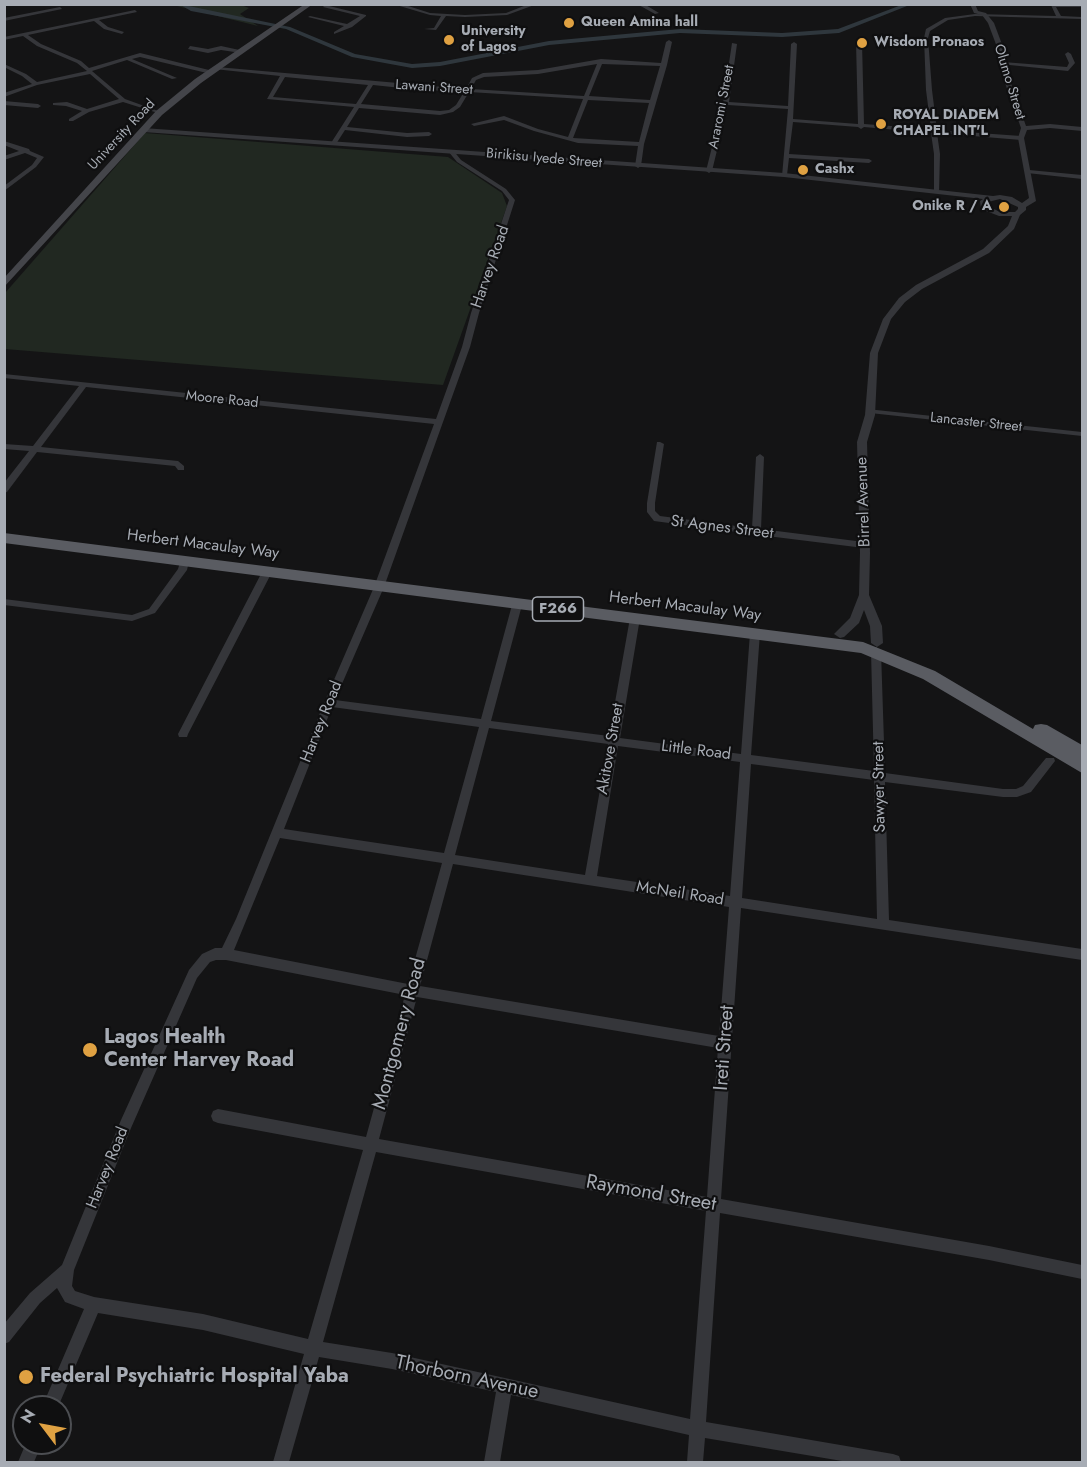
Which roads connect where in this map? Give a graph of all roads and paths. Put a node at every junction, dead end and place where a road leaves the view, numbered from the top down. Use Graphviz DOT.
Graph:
graph roads {
  1 [pos="315,4"];
  2 [pos="395,4"];
  3 [pos="514,4"];
  4 [pos="535,4"];
  5 [pos="639,4"];
  6 [pos="305,5"];
  7 [pos="972,5"];
  8 [pos="980,5"];
  9 [pos="58,6"];
  10 [pos="325,6"];
  11 [pos="1083,6"];
  12 [pos="135,11"];
  13 [pos="66,13"];
  14 [pos="498,13"];
  15 [pos="657,13"];
  16 [pos="984,13"];
  17 [pos="294,15"];
  18 [pos="444,15"];
  19 [pos="310,17"];
  20 [pos="1059,17"];
  21 [pos="71,18"];
  22 [pos="1083,18"];
  23 [pos="94,19"];
  24 [pos="4,20"];
  25 [pos="77,23"];
  26 [pos="277,25"];
  27 [pos="350,26"];
  28 [pos="426,29"];
  29 [pos="122,33"];
  30 [pos="336,33"];
  31 [pos="23,34"];
  32 [pos="4,39"];
  33 [pos="669,42"];
  34 [pos="859,42"];
  35 [pos="734,44"];
  36 [pos="794,44"];
  37 [pos="190,48"];
  38 [pos="241,51"];
  39 [pos="1068,54"];
  40 [pos="126,58"];
  41 [pos="1083,60"];
  42 [pos="601,61"];
  43 [pos="1072,63"];
  44 [pos="1003,64"];
  45 [pos="4,65"];
  46 [pos="664,65"];
  47 [pos="214,70"];
  48 [pos="90,71"];
  49 [pos="283,75"];
  50 [pos="174,78"];
  51 [pos="372,83"];
  52 [pos="36,84"];
  53 [pos="4,87"];
  54 [pos="467,90"];
  55 [pos="11,92"];
  56 [pos="4,95"];
  57 [pos="586,97"];
  58 [pos="123,100"];
  59 [pos="652,102"];
  60 [pos="4,103"];
  61 [pos="726,103"];
  62 [pos="55,104"];
  63 [pos="38,106"];
  64 [pos="358,107"];
  65 [pos="791,108"];
  66 [pos="87,111"];
  67 [pos="159,113"];
  68 [pos="71,120"];
  69 [pos="790,120"];
  70 [pos="474,124"];
  71 [pos="861,127"];
  72 [pos="1024,128"];
  73 [pos="342,129"];
  74 [pos="1083,129"];
  75 [pos="143,130"];
  76 [pos="933,132"];
  77 [pos="429,134"];
  78 [pos="570,138"];
  79 [pos="1021,138"];
  80 [pos="4,143"];
  81 [pos="334,143"];
  82 [pos="641,144"];
  83 [pos="27,150"];
  84 [pos="422,150"];
  85 [pos="451,151"];
  86 [pos="477,153"];
  87 [pos="786,156"];
  88 [pos="4,158"];
  89 [pos="869,161"];
  90 [pos="463,164"];
  91 [pos="638,166"];
  92 [pos="709,171"];
  93 [pos="1029,172"];
  94 [pos="784,176"];
  95 [pos="1083,177"];
  96 [pos="4,189"];
  97 [pos="941,193"];
  98 [pos="1033,194"];
  99 [pos="991,198"];
  100 [pos="1009,199"];
  101 [pos="1022,206"];
  102 [pos="984,207"];
  103 [pos="999,214"];
  104 [pos="1017,214"];
  105 [pos="1003,235"];
  106 [pos="4,284"];
  107 [pos="4,376"];
  108 [pos="84,385"];
  109 [pos="870,411"];
  110 [pos="439,422"];
  111 [pos="1083,434"];
  112 [pos="660,444"];
  113 [pos="4,446"];
  114 [pos="37,449"];
  115 [pos="760,457"];
  116 [pos="181,468"];
  117 [pos="4,490"];
  118 [pos="4,532"];
  119 [pos="756,533"];
  120 [pos="4,538"];
  121 [pos="864,545"];
  122 [pos="184,561"];
  123 [pos="267,572"];
  124 [pos="381,582"];
  125 [pos="864,595"];
  126 [pos="4,603"];
  127 [pos="517,605"];
  128 [pos="635,618"];
  129 [pos="754,633"];
  130 [pos="840,634"];
  131 [pos="876,647"];
  132 [pos="329,703"];
  133 [pos="484,723"];
  134 [pos="183,734"];
  135 [pos="612,740"];
  136 [pos="1083,753"];
  137 [pos="747,757"];
  138 [pos="1050,761"];
  139 [pos="1083,766"];
  140 [pos="880,775"];
  141 [pos="278,833"];
  142 [pos="447,858"];
  143 [pos="590,880"];
  144 [pos="735,903"];
  145 [pos="883,923"];
  146 [pos="226,954"];
  147 [pos="1083,954"];
  148 [pos="412,990"];
  149 [pos="725,1043"];
  150 [pos="218,1116"];
  151 [pos="371,1145"];
  152 [pos="712,1205"];
  153 [pos="67,1270"];
  154 [pos="1083,1272"];
  155 [pos="94,1305"];
  156 [pos="4,1337"];
  157 [pos="312,1348"];
  158 [pos="505,1387"];
  159 [pos="55,1395"];
  160 [pos="698,1430"];
  161 [pos="281,1462"];
  162 [pos="492,1462"];
  163 [pos="695,1462"];
  164 [pos="892,1462"];
  1 -- 17 [label="main road"];
  2 -- 18 [label="street"];
  3 -- 14 [label="street"];
  4 -- 14 [label="street"];
  5 -- 15 [label="street"];
  6 -- 17 [label="main road"];
  6 -- 26 [label="main road"];
  7 -- 16 [label="street"];
  8 -- 16 [label="street, Olumo Street"];
  9 -- 13 [label="street"];
  9 -- 24 [label="street"];
  10 -- 27 [label="street"];
  11 -- 20 [label="street"];
  12 -- 23 [label="street"];
  14 -- 18 [label="street"];
  16 -- 20 [label="street"];
  16 -- 44 [label="street, Olumo Street"];
  16 -- 76 [label="street"];
  17 -- 26 [label="main road"];
  18 -- 28 [label="street"];
  19 -- 27 [label="street"];
  20 -- 22 [label="street"];
  21 -- 25 [label="street"];
  23 -- 25 [label="street"];
  23 -- 29 [label="street"];
  25 -- 31 [label="street"];
  26 -- 38 [label="main road, University Road"];
  27 -- 30 [label="street"];
  31 -- 32 [label="street"];
  31 -- 48 [label="street"];
  33 -- 46 [label="street"];
  34 -- 71 [label="street"];
  35 -- 61 [label="street, Araromi Street"];
  36 -- 65 [label="street"];
  37 -- 38 [label="street"];
  38 -- 47 [label="main road, University Road"];
  39 -- 43 [label="street"];
  40 -- 47 [label="street, Lawani Street"];
  40 -- 48 [label="street, Lawani Street"];
  40 -- 50 [label="street"];
  41 -- 43 [label="street"];
  42 -- 46 [label="street"];
  42 -- 54 [label="street"];
  42 -- 57 [label="street"];
  43 -- 44 [label="street"];
  44 -- 72 [label="street, Olumo Street"];
  45 -- 52 [label="street"];
  46 -- 59 [label="street"];
  47 -- 49 [label="street, Lawani Street"];
  47 -- 67 [label="main road, University Road"];
  48 -- 52 [label="street, Lawani Street"];
  48 -- 58 [label="street"];
  49 -- 51 [label="street, Lawani Street"];
  49 -- 64 [label="street"];
  51 -- 54 [label="street, Lawani Street"];
  51 -- 64 [label="street"];
  52 -- 55 [label="street, Lawani Street"];
  53 -- 55 [label="street"];
  54 -- 57 [label="street, Lawani Street"];
  54 -- 64 [label="street"];
  55 -- 56 [label="street, Lawani Street"];
  57 -- 59 [label="street, Lawani Street"];
  57 -- 78 [label="street"];
  58 -- 66 [label="street"];
  58 -- 67 [label="street"];
  59 -- 82 [label="street"];
  60 -- 63 [label="street"];
  61 -- 65 [label="street"];
  61 -- 92 [label="street, Araromi Street"];
  62 -- 66 [label="street"];
  64 -- 73 [label="street"];
  65 -- 69 [label="street"];
  66 -- 68 [label="street"];
  67 -- 75 [label="main road, University Road"];
  69 -- 71 [label="street"];
  69 -- 87 [label="street"];
  70 -- 78 [label="street"];
  71 -- 76 [label="street"];
  72 -- 74 [label="street"];
  72 -- 79 [label="street, Olumo Street"];
  73 -- 77 [label="street"];
  73 -- 81 [label="street"];
  75 -- 81 [label="street, Birikisu Iyede Street"];
  75 -- 106 [label="main road, University Road"];
  76 -- 79 [label="street"];
  76 -- 97 [label="street"];
  78 -- 82 [label="street"];
  79 -- 93 [label="street, Olumo Street"];
  80 -- 83 [label="street"];
  81 -- 84 [label="street, Birikisu Iyede Street"];
  82 -- 91 [label="street"];
  83 -- 88 [label="street"];
  83 -- 96 [label="street"];
  84 -- 85 [label="street, Birikisu Iyede Street"];
  84 -- 90 [label="street"];
  85 -- 86 [label="street, Birikisu Iyede Street"];
  85 -- 90 [label="street, Harvey Road"];
  86 -- 90 [label="street"];
  86 -- 91 [label="street, Birikisu Iyede Street"];
  87 -- 89 [label="street"];
  87 -- 94 [label="street"];
  90 -- 110 [label="street, Harvey Road"];
  91 -- 92 [label="street, Birikisu Iyede Street"];
  92 -- 94 [label="street, Birikisu Iyede Street"];
  93 -- 95 [label="street"];
  93 -- 98 [label="street, Olumo Street"];
  94 -- 97 [label="street, Birikisu Iyede Street"];
  97 -- 99 [label="street, Birikisu Iyede Street"];
  97 -- 102 [label="street, Birikisu Iyede Street"];
  98 -- 100 [label="street"];
  98 -- 101 [label="street, Birrel Avenue"];
  99 -- 100 [label="street, Birikisu Iyede Street"];
  99 -- 102 [label="street"];
  100 -- 101 [label="street"];
  101 -- 104 [label="street, Birrel Avenue"];
  102 -- 103 [label="street, Birikisu Iyede Street"];
  103 -- 104 [label="street"];
  103 -- 105 [label="street"];
  104 -- 105 [label="street, Birrel Avenue"];
  105 -- 109 [label="street, Birrel Avenue"];
  107 -- 108 [label="street, Moore Road"];
  108 -- 110 [label="street, Moore Road"];
  108 -- 114 [label="street"];
  109 -- 111 [label="street, Lancaster Street"];
  109 -- 121 [label="street, Birrel Avenue"];
  110 -- 124 [label="street, Harvey Road"];
  112 -- 119 [label="street, St Agnes Street"];
  113 -- 114 [label="street"];
  114 -- 116 [label="street"];
  114 -- 117 [label="street"];
  115 -- 119 [label="street"];
  118 -- 124 [label="highway, Herbert Macaulay Way / F266"];
  119 -- 121 [label="street, St Agnes Street"];
  120 -- 122 [label="highway, Herbert Macaulay Way / F266"];
  121 -- 125 [label="street, Birrel Avenue"];
  122 -- 123 [label="highway, Herbert Macaulay Way / F266"];
  122 -- 126 [label="street"];
  123 -- 124 [label="highway, Herbert Macaulay Way / F266"];
  123 -- 134 [label="street"];
  124 -- 127 [label="highway, Herbert Macaulay Way / F266"];
  124 -- 130 [label="highway, Herbert Macaulay Way / F266"];
  124 -- 132 [label="street, Harvey Road"];
  125 -- 130 [label="street"];
  125 -- 131 [label="street"];
  127 -- 128 [label="highway, Herbert Macaulay Way / F266"];
  127 -- 133 [label="street, Montgomery Road"];
  128 -- 129 [label="highway, Herbert Macaulay Way / F266"];
  128 -- 135 [label="street, Akitove Street"];
  129 -- 131 [label="highway, Herbert Macaulay Way / F266"];
  129 -- 137 [label="street, Ireti Street"];
  130 -- 131 [label="highway, Herbert Macaulay Way / F266"];
  131 -- 136 [label="highway, Herbert Macaulay Way / F266"];
  131 -- 139 [label="highway, Herbert Macaulay Way / F266"];
  131 -- 140 [label="street, Sawyer Street"];
  132 -- 133 [label="street, Little Road"];
  132 -- 141 [label="street, Harvey Road"];
  133 -- 135 [label="street, Little Road"];
  133 -- 142 [label="street, Montgomery Road"];
  135 -- 137 [label="street, Little Road"];
  135 -- 143 [label="street, Akitove Street"];
  137 -- 140 [label="street, Little Road"];
  137 -- 144 [label="street, Ireti Street"];
  138 -- 140 [label="street, Little Road"];
  140 -- 145 [label="street, Sawyer Street"];
  141 -- 142 [label="street, McNeil Road"];
  141 -- 146 [label="street, Harvey Road"];
  142 -- 143 [label="street, McNeil Road"];
  142 -- 148 [label="street, Montgomery Road"];
  143 -- 144 [label="street, McNeil Road"];
  144 -- 145 [label="street, McNeil Road"];
  144 -- 149 [label="street, Ireti Street"];
  145 -- 147 [label="street, McNeil Road"];
  146 -- 148 [label="street"];
  146 -- 153 [label="street, Harvey Road"];
  148 -- 149 [label="street"];
  148 -- 151 [label="street, Montgomery Road"];
  149 -- 152 [label="street, Ireti Street"];
  150 -- 151 [label="street, Raymond Street"];
  151 -- 152 [label="street, Raymond Street"];
  151 -- 157 [label="street, Montgomery Road"];
  152 -- 154 [label="street, Raymond Street"];
  152 -- 160 [label="street, Ireti Street"];
  153 -- 155 [label="street, Thorborn Avenue"];
  153 -- 156 [label="street"];
  155 -- 157 [label="street, Thorborn Avenue"];
  155 -- 159 [label="street"];
  157 -- 158 [label="street, Thorborn Avenue"];
  157 -- 161 [label="street, Montgomery Road"];
  158 -- 160 [label="street, Thorborn Avenue"];
  158 -- 162 [label="street"];
  160 -- 163 [label="street, Ireti Street"];
  160 -- 164 [label="street, Thorborn Avenue"];
}
